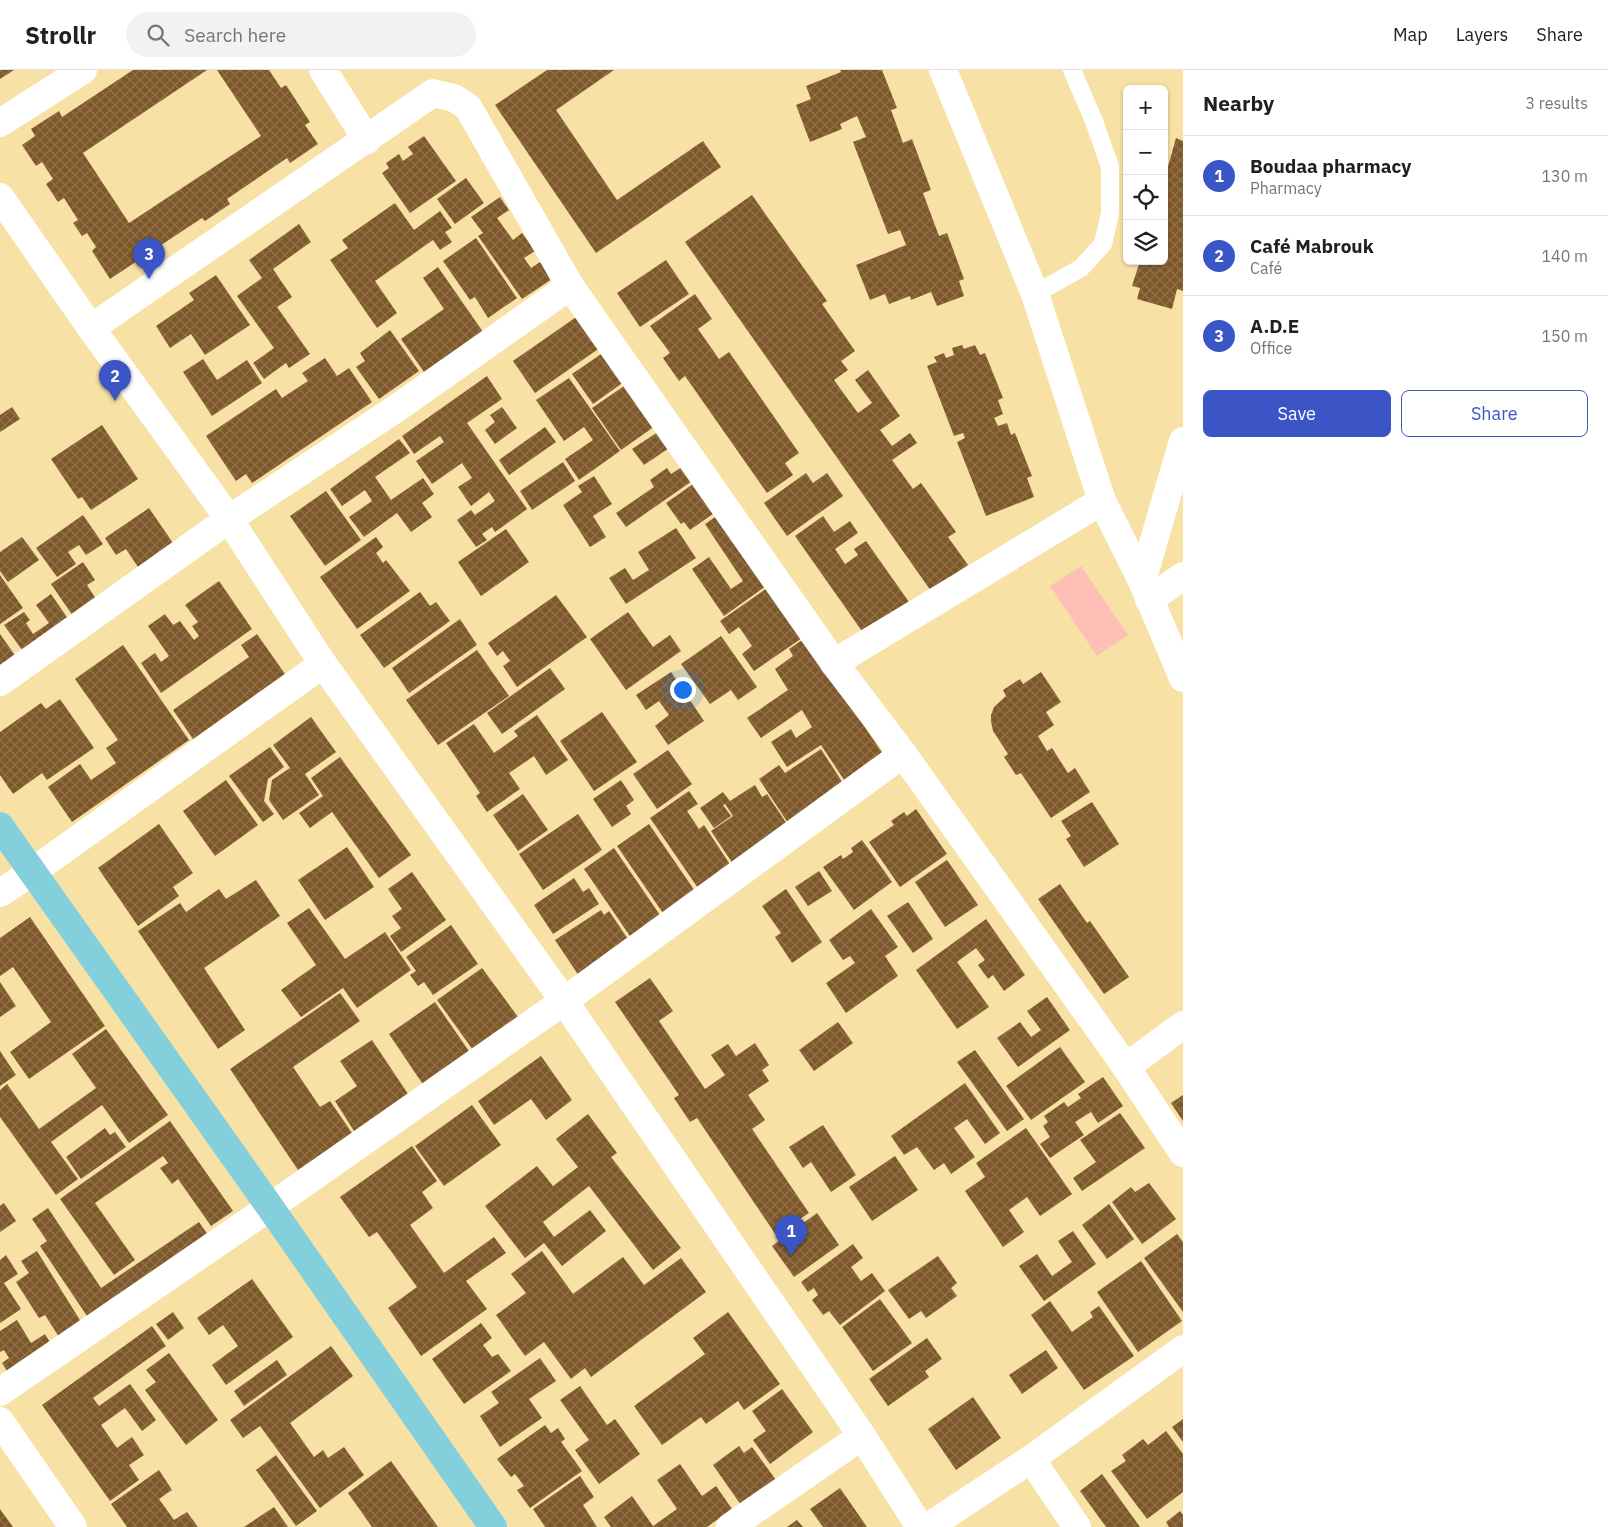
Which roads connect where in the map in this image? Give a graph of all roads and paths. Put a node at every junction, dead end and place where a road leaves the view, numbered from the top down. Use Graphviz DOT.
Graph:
graph roads {
  1 [pos="83,70"];
  2 [pos="323,70"];
  3 [pos="943,70"];
  4 [pos="1072,70"];
  5 [pos="0,123"];
  6 [pos="367,140"];
  7 [pos="0,197"];
  8 [pos="570,286"];
  9 [pos="1035,294"];
  10 [pos="91,328"];
  11 [pos="1183,441"];
  12 [pos="1102,501"];
  13 [pos="229,519"];
  14 [pos="1183,576"];
  15 [pos="1145,591"];
  16 [pos="834,662"];
  17 [pos="323,664"];
  18 [pos="1183,678"];
  19 [pos="0,682"];
  20 [pos="903,754"];
  21 [pos="0,826"];
  22 [pos="32,872"];
  23 [pos="0,893"];
  24 [pos="564,1001"];
  25 [pos="1183,1025"];
  26 [pos="1126,1067"];
  27 [pos="1183,1153"];
  28 [pos="270,1207"];
  29 [pos="1183,1349"];
  30 [pos="0,1392"];
  31 [pos="0,1421"];
  32 [pos="862,1436"];
  33 [pos="1031,1459"];
  34 [pos="73,1527"];
  35 [pos="494,1527"];
  36 [pos="730,1527"];
  37 [pos="920,1527"];
  38 [pos="928,1527"];
  39 [pos="1077,1527"];
  1 -- 5 [label="street"];
  2 -- 6 [label="street"];
  3 -- 9 [label="street"];
  4 -- 9 [label="lane"];
  6 -- 8 [label="street"];
  6 -- 10 [label="street"];
  7 -- 10 [label="street"];
  8 -- 13 [label="street"];
  8 -- 16 [label="street"];
  9 -- 12 [label="street"];
  10 -- 13 [label="street"];
  11 -- 15 [label="street"];
  12 -- 15 [label="street"];
  12 -- 16 [label="street"];
  13 -- 17 [label="street"];
  13 -- 19 [label="street"];
  14 -- 15 [label="street"];
  15 -- 18 [label="street"];
  16 -- 20 [label="street"];
  17 -- 22 [label="street"];
  17 -- 24 [label="street"];
  20 -- 24 [label="street"];
  20 -- 26 [label="street"];
  21 -- 22 [label="main road"];
  22 -- 23 [label="street"];
  22 -- 28 [label="main road"];
  24 -- 28 [label="street"];
  24 -- 32 [label="street"];
  25 -- 26 [label="street"];
  26 -- 27 [label="street"];
  28 -- 30 [label="street"];
  28 -- 35 [label="main road"];
  29 -- 33 [label="street"];
  31 -- 34 [label="street"];
  32 -- 36 [label="street"];
  32 -- 37 [label="street"];
  33 -- 38 [label="street"];
  33 -- 39 [label="street"];
}
